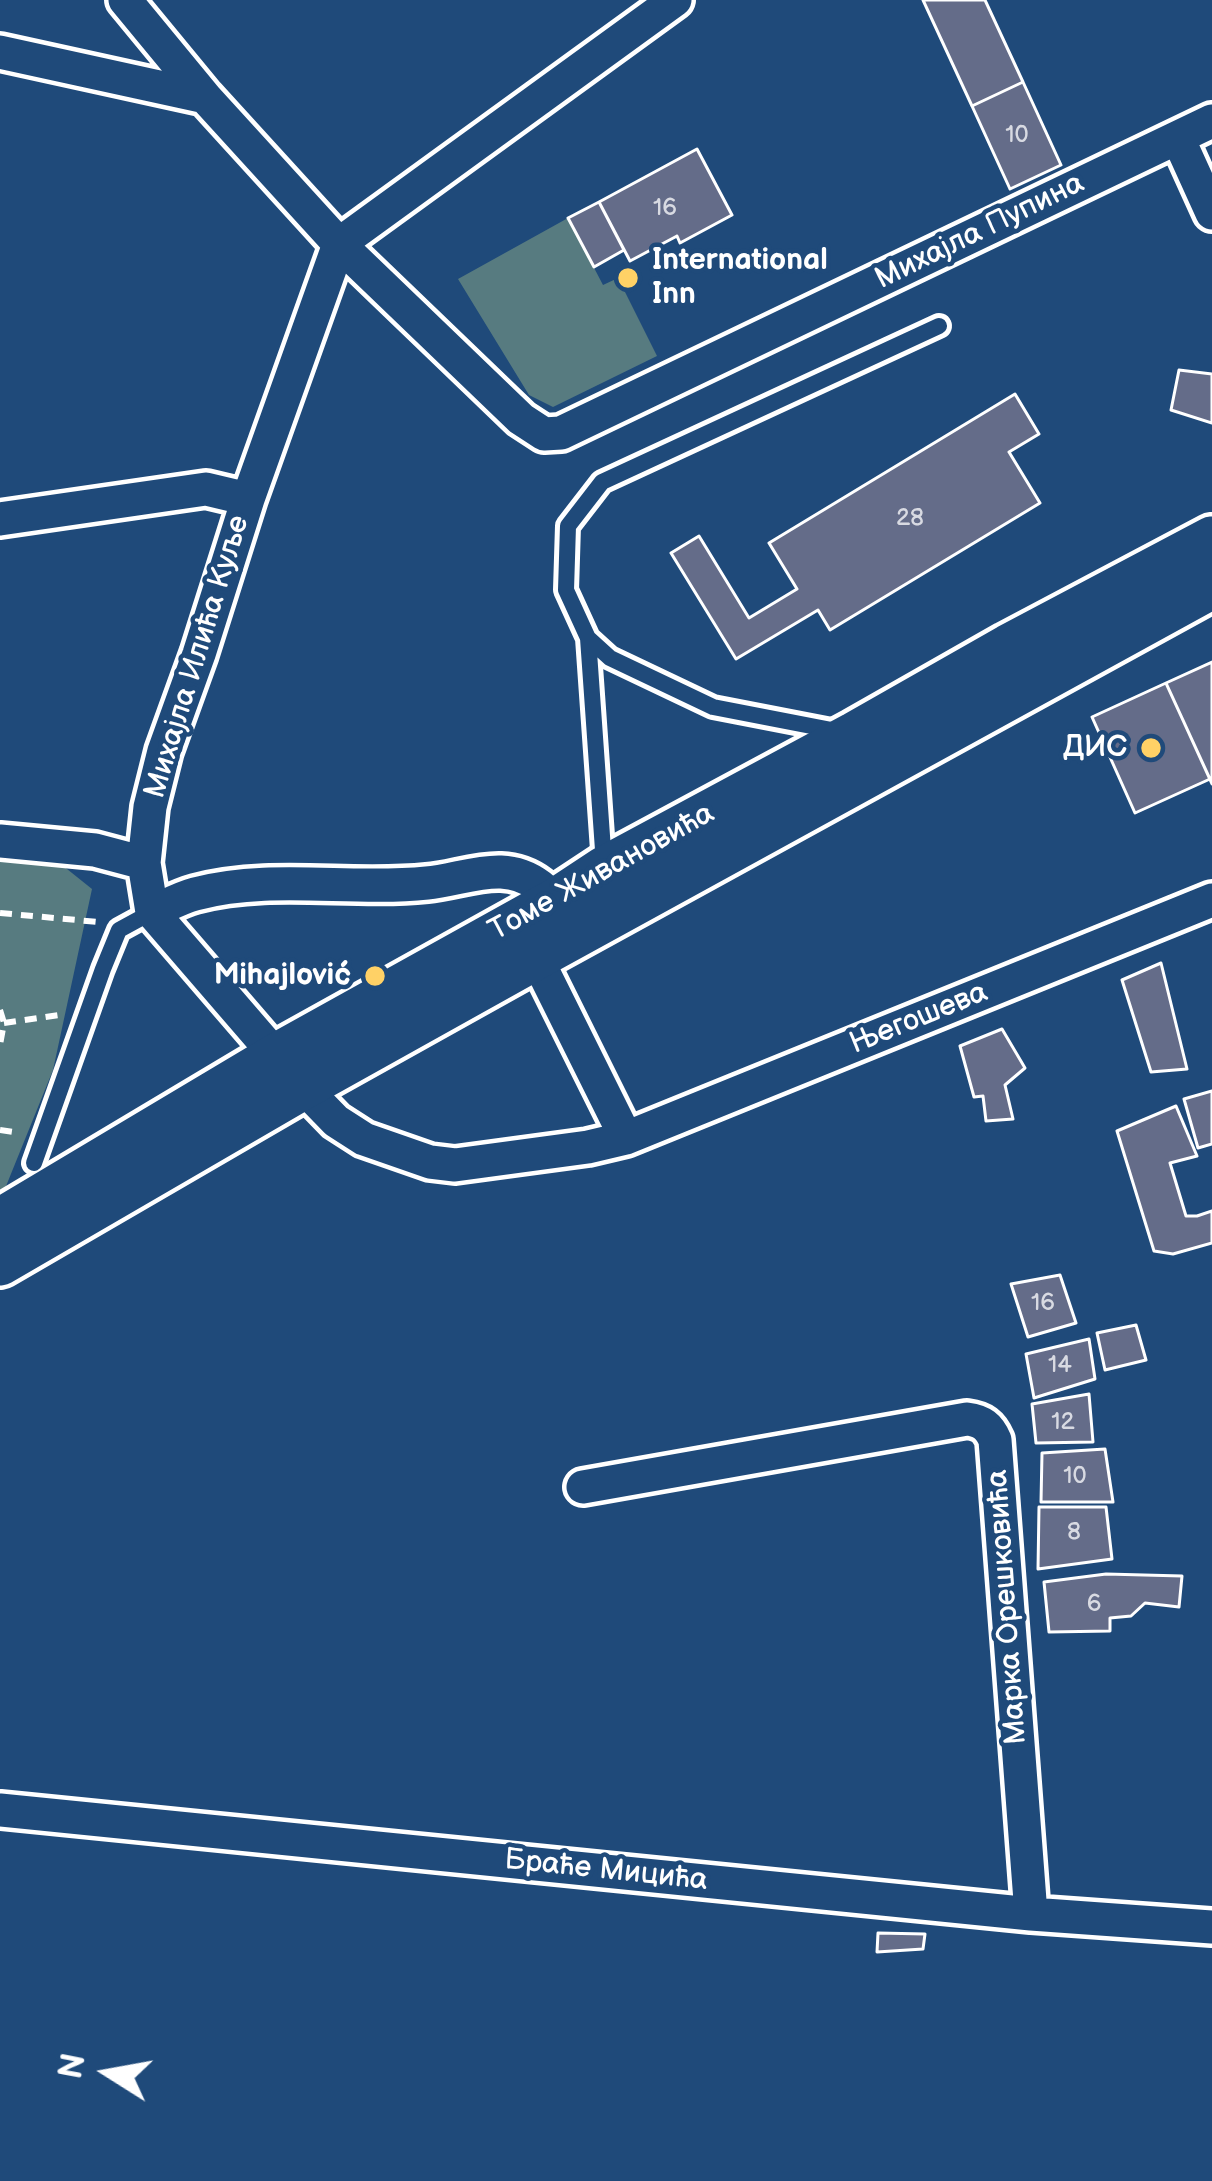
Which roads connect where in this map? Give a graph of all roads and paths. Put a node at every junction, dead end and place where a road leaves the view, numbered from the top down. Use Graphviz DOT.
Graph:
graph roads {
  1 [pos="125,0"];
  2 [pos="675,0"];
  3 [pos="2,60"];
  4 [pos="205,98"];
  5 [pos="1212,121"];
  6 [pos="1178,137"];
  7 [pos="1212,213"];
  8 [pos="339,244"];
  9 [pos="939,326"];
  10 [pos="248,499"];
  11 [pos="0,519"];
  12 [pos="1212,539"];
  13 [pos="1212,586"];
  14 [pos="588,638"];
  15 [pos="855,734"];
  16 [pos="0,841"];
  17 [pos="144,862"];
  18 [pos="1212,900"];
  19 [pos="575,911"];
  20 [pos="152,912"];
  21 [pos="0,913"];
  22 [pos="119,930"];
  23 [pos="0,1010"];
  24 [pos="88,1010"];
  25 [pos="4,1023"];
  26 [pos="0,1045"];
  27 [pos="291,1071"];
  28 [pos="626,1138"];
  29 [pos="34,1163"];
  30 [pos="0,1221"];
  31 [pos="0,1263"];
  32 [pos="583,1487"];
  33 [pos="0,1810"];
  34 [pos="1031,1915"];
  35 [pos="1212,1927"];
  1 -- 4 [label="street, Михајла Пупина"];
  2 -- 8 [label="street"];
  3 -- 4 [label="street"];
  4 -- 8 [label="street, Михајла Пупина"];
  5 -- 6 [label="street, Михајла Пупина"];
  6 -- 7 [label="street"];
  6 -- 8 [label="street, Михајла Пупина"];
  8 -- 10 [label="street, Михајла Илића Куље"];
  9 -- 14 [label="lane"];
  10 -- 11 [label="street, Михајла Илића Куље"];
  10 -- 17 [label="street, Михајла Илића Куље"];
  12 -- 15 [label="main road, Томе Живановића"];
  13 -- 19 [label="main road, Томе Живановића"];
  14 -- 15 [label="lane"];
  14 -- 19 [label="lane"];
  15 -- 19 [label="main road, Томе Живановића"];
  16 -- 17 [label="street"];
  17 -- 20 [label="street, Михајла Илића Куље"];
  18 -- 28 [label="street, Његошева"];
  19 -- 20 [label="street"];
  19 -- 27 [label="main road, Томе Живановића"];
  19 -- 28 [label="street"];
  20 -- 22 [label="lane"];
  20 -- 27 [label="street"];
  21 -- 22 [label="path"];
  22 -- 24 [label="lane"];
  23 -- 25 [label="path"];
  24 -- 25 [label="path"];
  24 -- 29 [label="lane"];
  25 -- 26 [label="path"];
  27 -- 28 [label="street, Његошева"];
  27 -- 30 [label="main road, Томе Живановића"];
  27 -- 31 [label="main road, Томе Живановића"];
  32 -- 34 [label="street, Марка Орешковића"];
  33 -- 34 [label="street, Браће Мицића"];
  34 -- 35 [label="street, Браће Мицића"];
}
